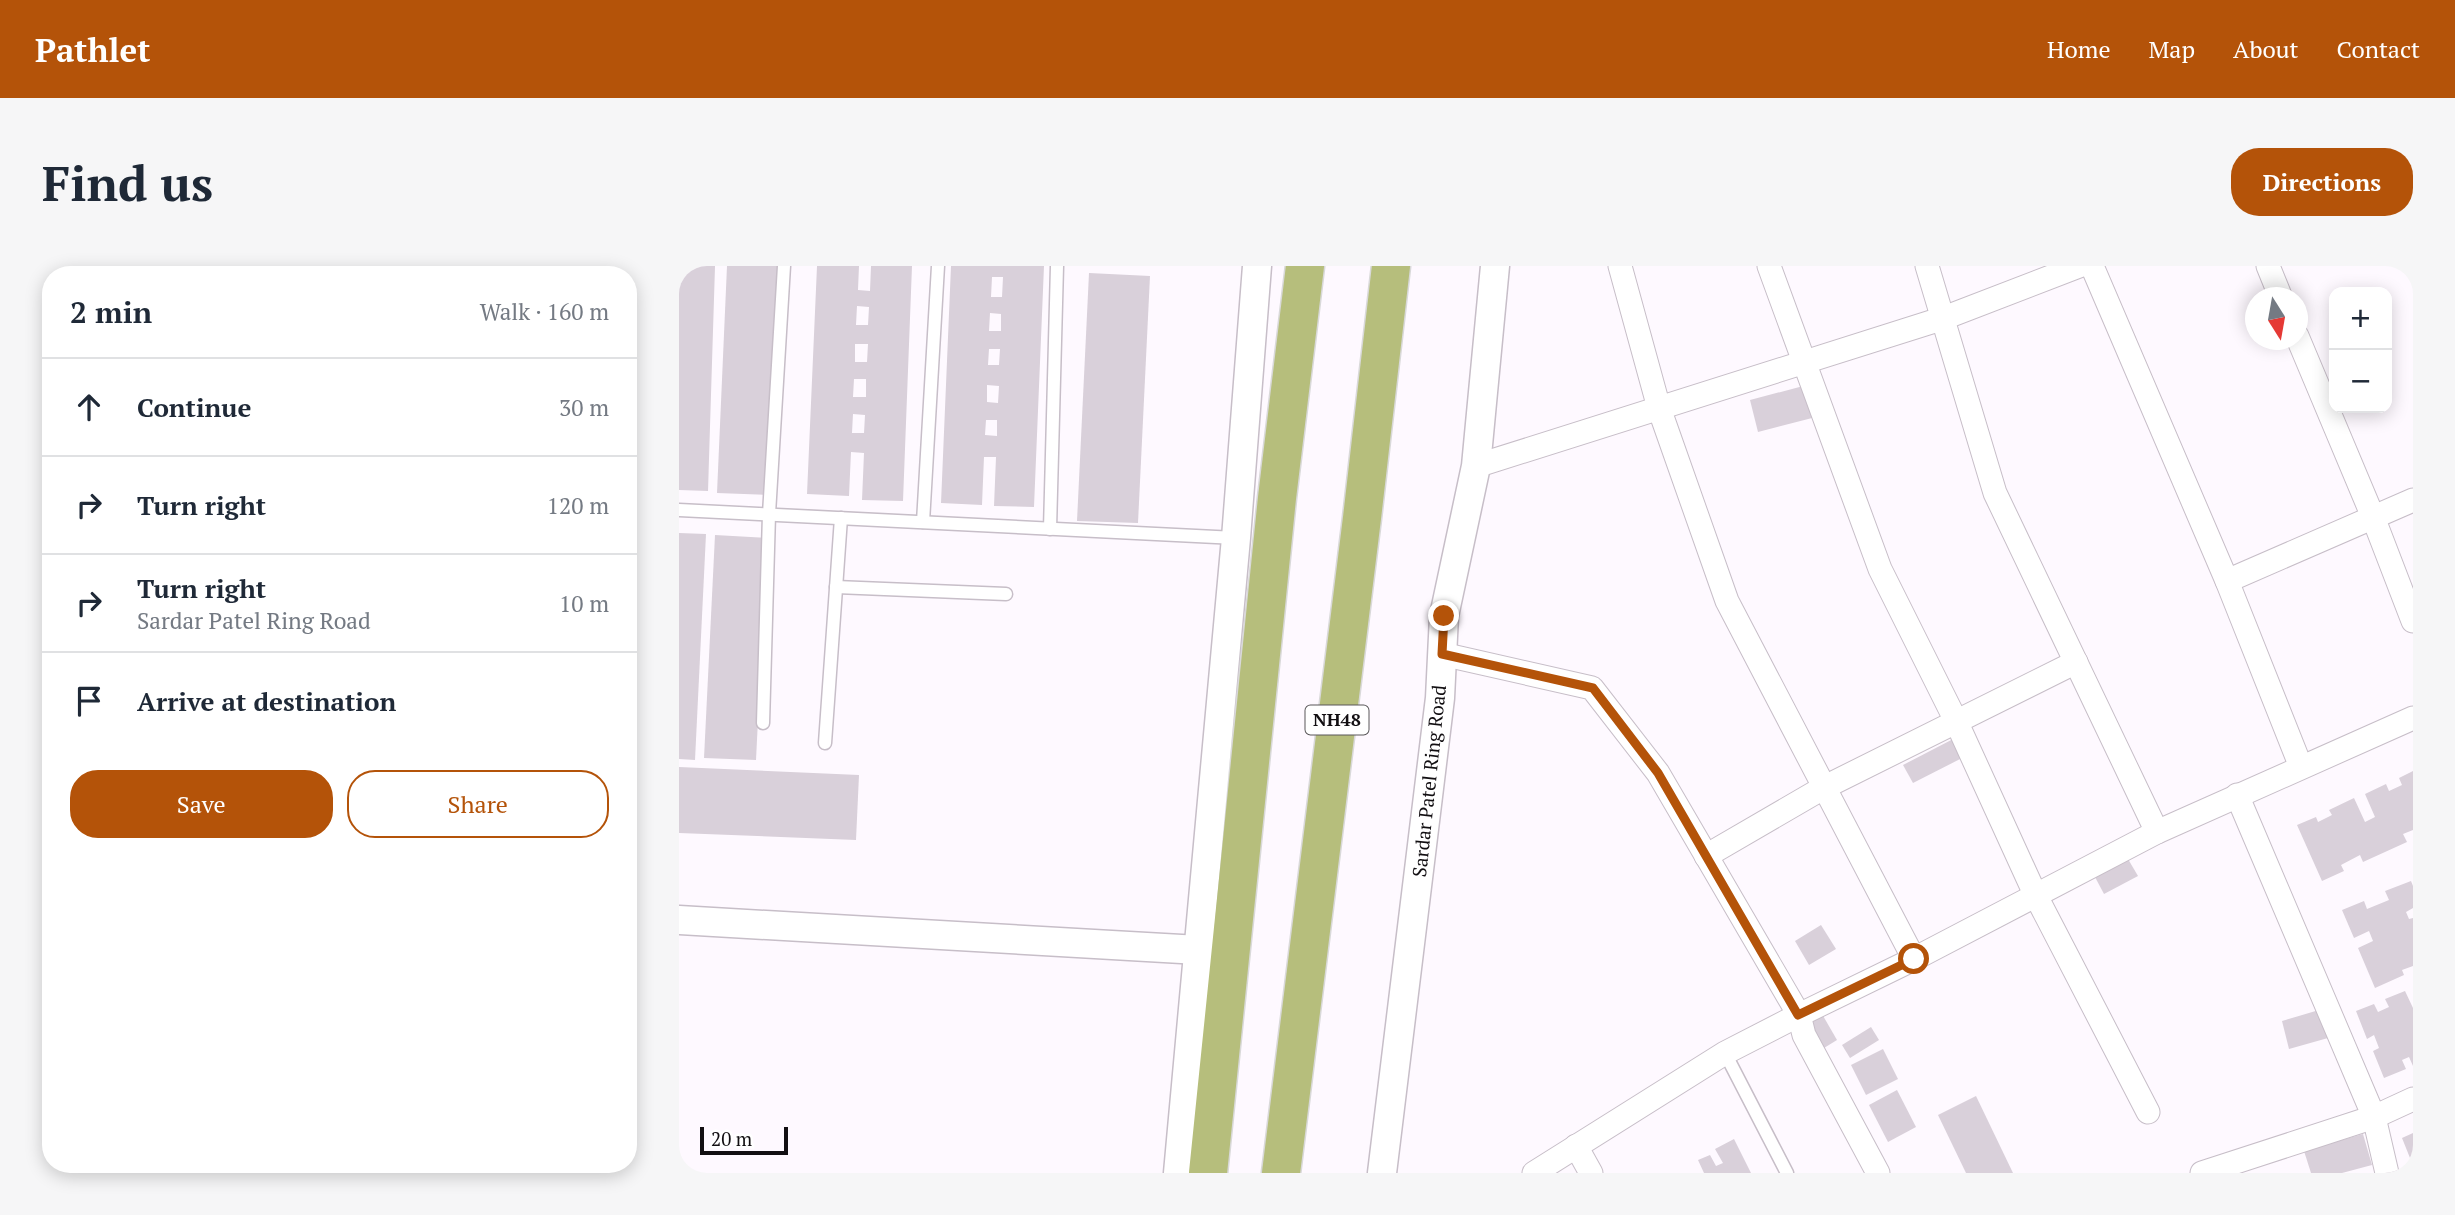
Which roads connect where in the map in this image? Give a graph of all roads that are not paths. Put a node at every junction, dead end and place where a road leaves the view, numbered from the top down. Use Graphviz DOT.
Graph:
graph roads {
  1 [pos="784,266"];
  2 [pos="938,266"];
  3 [pos="1057,266"];
  4 [pos="1257,266"];
  5 [pos="1305,266"];
  6 [pos="1391,266"];
  7 [pos="1495,266"];
  8 [pos="1621,266"];
  9 [pos="1769,266"];
  10 [pos="1927,266"];
  11 [pos="2079,266"];
  12 [pos="2092,266"];
  13 [pos="2268,266"];
  14 [pos="2277,287"];
  15 [pos="1944,318"];
  16 [pos="2304,350"];
  17 [pos="1805,362"];
  18 [pos="1660,408"];
  19 [pos="1476,466"];
  20 [pos="2413,500"];
  21 [pos="679,510"];
  22 [pos="769,514"];
  23 [pos="2373,517"];
  24 [pos="841,518"];
  25 [pos="923,522"];
  26 [pos="1050,529"];
  27 [pos="1236,538"];
  28 [pos="2227,581"];
  29 [pos="836,587"];
  30 [pos="1006,594"];
  31 [pos="2413,621"];
  32 [pos="1442,654"];
  33 [pos="2076,662"];
  34 [pos="2413,718"];
  35 [pos="1956,721"];
  36 [pos="763,723"];
  37 [pos="825,743"];
  38 [pos="2301,767"];
  39 [pos="1823,788"];
  40 [pos="2237,795"];
  41 [pos="2157,832"];
  42 [pos="1706,856"];
  43 [pos="2035,894"];
  44 [pos="679,920"];
  45 [pos="1199,950"];
  46 [pos="1914,959"];
  47 [pos="1798,1015"];
  48 [pos="1725,1054"];
  49 [pos="2413,1099"];
  50 [pos="2148,1112"];
  51 [pos="2374,1117"];
  52 [pos="1576,1146"];
  53 [pos="1178,1173"];
  54 [pos="1208,1173"];
  55 [pos="1281,1173"];
  56 [pos="1382,1173"];
  57 [pos="1535,1173"];
  58 [pos="1591,1173"];
  59 [pos="1787,1173"];
  60 [pos="1878,1173"];
  61 [pos="2201,1173"];
  62 [pos="2387,1173"];
  1 -- 22 [label="lane"];
  2 -- 25 [label="lane"];
  3 -- 26 [label="lane"];
  4 -- 27 [label="street"];
  5 -- 54 [label="highway"];
  6 -- 55 [label="highway, NH48"];
  7 -- 19 [label="street, Sardar Patel Ring Road"];
  8 -- 18 [label="street"];
  9 -- 17 [label="street"];
  10 -- 15 [label="street"];
  11 -- 15 [label="street"];
  12 -- 28 [label="street"];
  13 -- 14 [label="street"];
  15 -- 17 [label="street"];
  15 -- 33 [label="street"];
  16 -- 23 [label="street"];
  17 -- 18 [label="street"];
  17 -- 35 [label="street"];
  18 -- 19 [label="street"];
  18 -- 39 [label="street"];
  19 -- 32 [label="street, Sardar Patel Ring Road"];
  20 -- 23 [label="street"];
  21 -- 22 [label="lane"];
  22 -- 24 [label="lane"];
  22 -- 36 [label="lane"];
  23 -- 28 [label="street"];
  23 -- 31 [label="street"];
  24 -- 25 [label="lane"];
  24 -- 29 [label="lane"];
  25 -- 26 [label="lane"];
  26 -- 27 [label="lane"];
  27 -- 45 [label="street"];
  28 -- 38 [label="street"];
  29 -- 30 [label="lane"];
  29 -- 37 [label="lane"];
  32 -- 42 [label="street"];
  32 -- 56 [label="street, Sardar Patel Ring Road"];
  33 -- 35 [label="street"];
  33 -- 41 [label="street"];
  34 -- 38 [label="street"];
  35 -- 39 [label="street"];
  35 -- 43 [label="street"];
  38 -- 40 [label="street"];
  39 -- 42 [label="street"];
  39 -- 46 [label="street"];
  40 -- 41 [label="street"];
  40 -- 51 [label="street"];
  41 -- 43 [label="street"];
  42 -- 47 [label="street"];
  43 -- 46 [label="street"];
  43 -- 50 [label="street"];
  44 -- 45 [label="street"];
  45 -- 53 [label="street"];
  46 -- 47 [label="street"];
  47 -- 48 [label="street"];
  47 -- 60 [label="street"];
  48 -- 52 [label="street"];
  48 -- 59 [label="lane"];
  49 -- 51 [label="street"];
  51 -- 61 [label="street"];
  51 -- 62 [label="street"];
  52 -- 57 [label="street"];
  52 -- 58 [label="street"];
}
